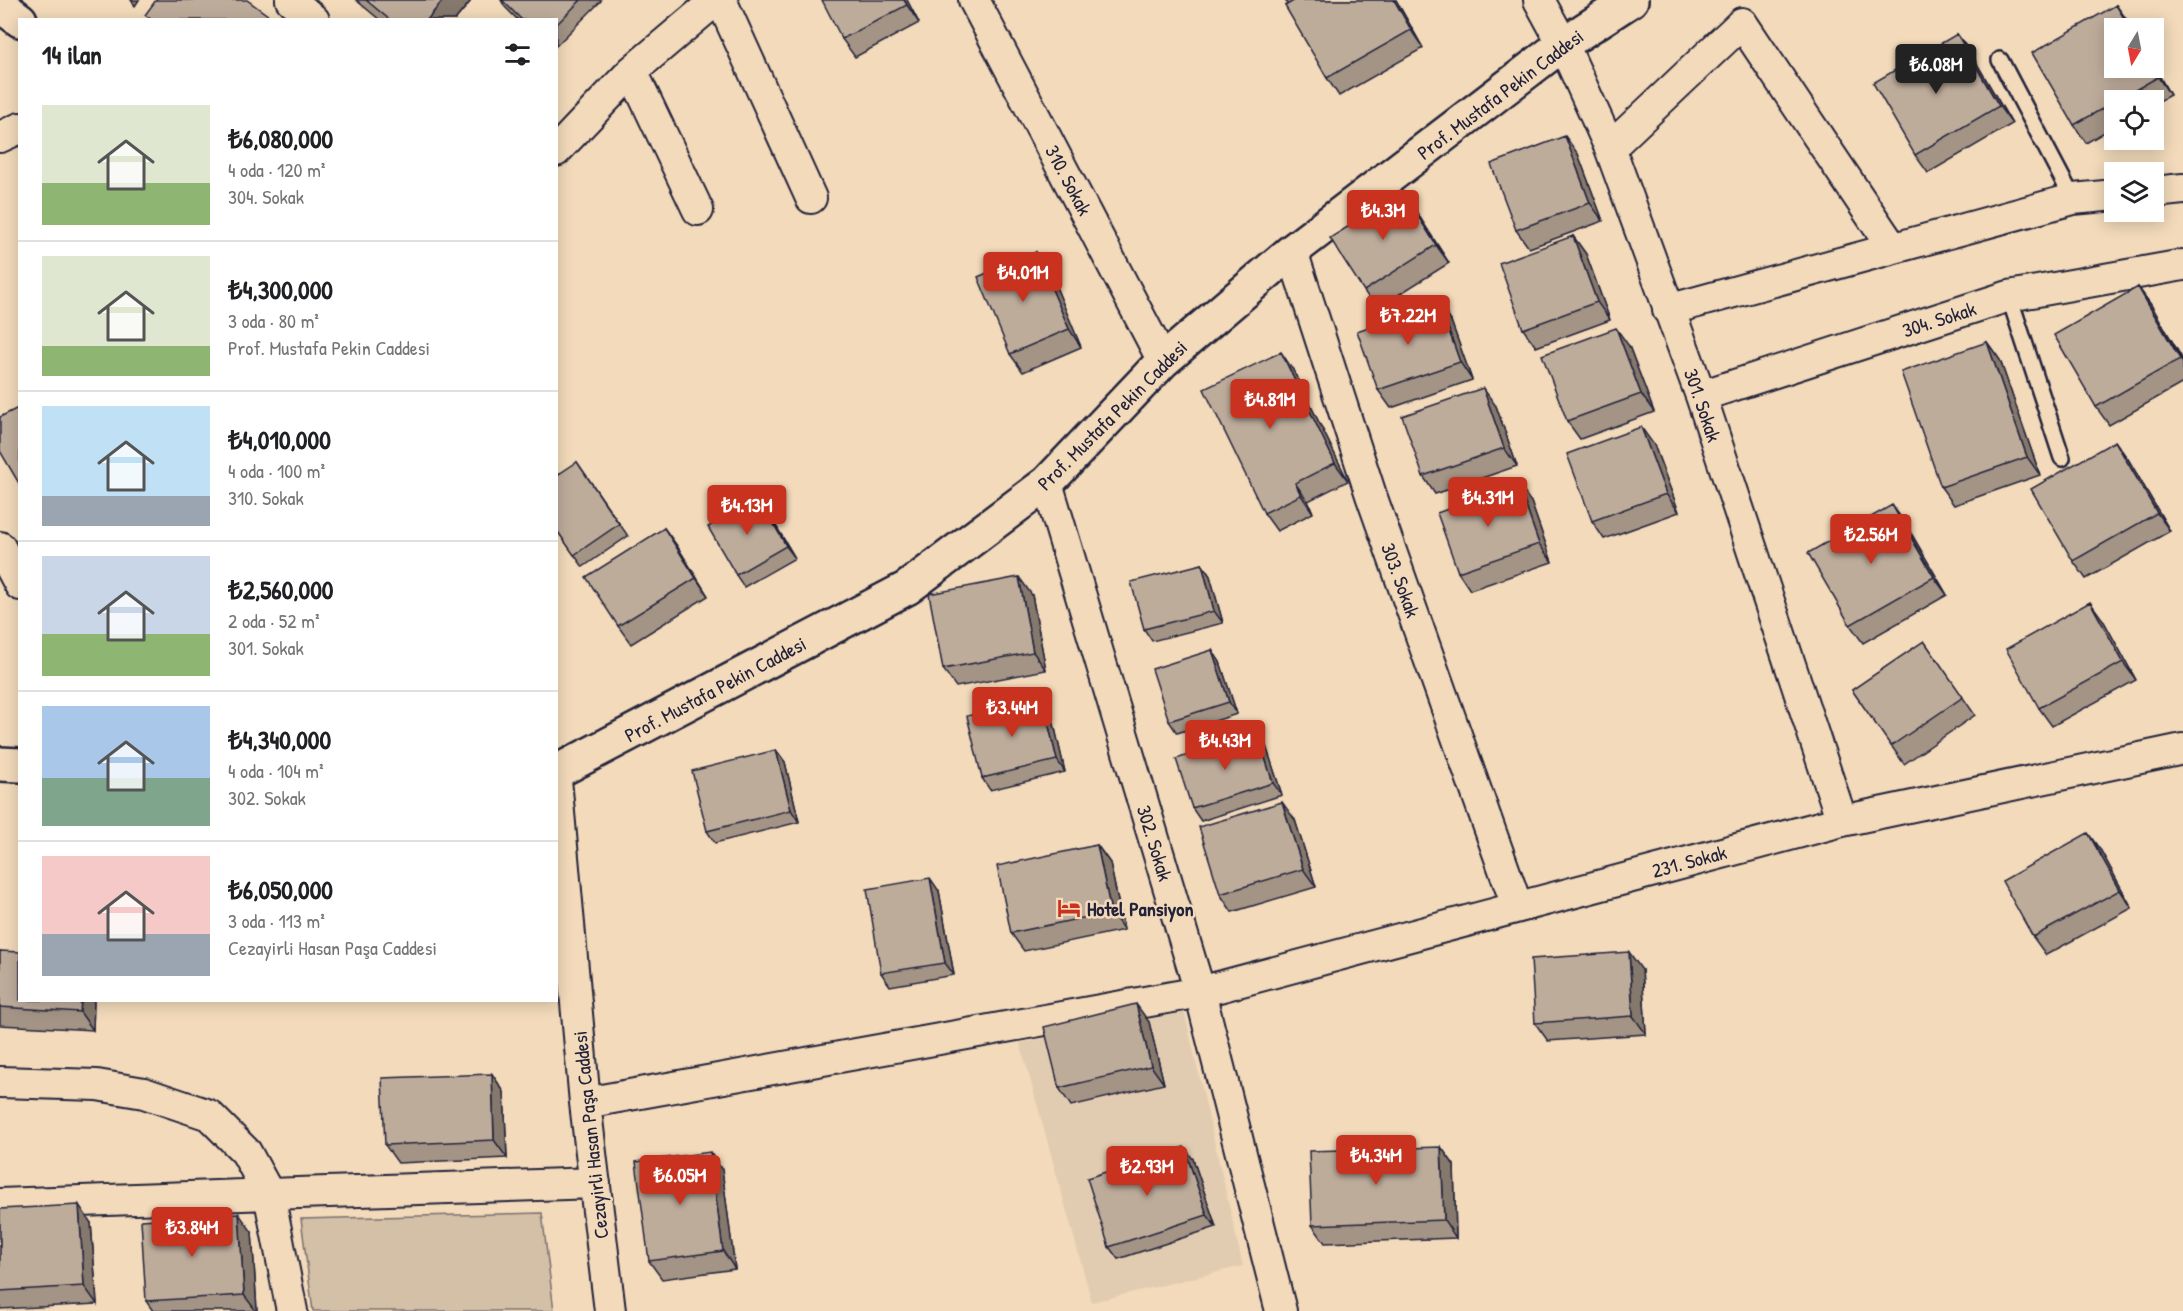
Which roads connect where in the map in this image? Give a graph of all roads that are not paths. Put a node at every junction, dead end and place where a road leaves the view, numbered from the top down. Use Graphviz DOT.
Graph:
graph roads {
  1 [pos="291,0"];
  2 [pos="716,0"];
  3 [pos="722,0"];
  4 [pos="974,0"];
  5 [pos="1539,0"];
  6 [pos="1631,0"];
  7 [pos="0,5"];
  8 [pos="18,18"];
  9 [pos="312,18"];
  10 [pos="1563,44"];
  11 [pos="2000,60"];
  12 [pos="632,71"];
  13 [pos="18,129"];
  14 [pos="0,138"];
  15 [pos="1610,148"];
  16 [pos="558,149"];
  17 [pos="2183,189"];
  18 [pos="2164,191"];
  19 [pos="2104,196"];
  20 [pos="811,198"];
  21 [pos="2073,199"];
  22 [pos="698,210"];
  23 [pos="1893,247"];
  24 [pos="1292,251"];
  25 [pos="2183,265"];
  26 [pos="2009,296"];
  27 [pos="1668,310"];
  28 [pos="1163,360"];
  29 [pos="1701,396"];
  30 [pos="2062,458"];
  31 [pos="1047,483"];
  32 [pos="0,547"];
  33 [pos="18,581"];
  34 [pos="2183,749"];
  35 [pos="0,764"];
  36 [pos="18,765"];
  37 [pos="558,771"];
  38 [pos="558,801"];
  39 [pos="1842,820"];
  40 [pos="1517,906"];
  41 [pos="1200,992"];
  42 [pos="0,1082"];
  43 [pos="585,1103"];
  44 [pos="595,1184"];
  45 [pos="269,1194"];
  46 [pos="0,1204"];
  47 [pos="292,1311"];
  48 [pos="610,1311"];
  49 [pos="1281,1311"];
  1 -- 9 [label="street"];
  2 -- 12 [label="street"];
  3 -- 20 [label="street"];
  4 -- 28 [label="street, 310. Sokak"];
  5 -- 10 [label="street, 301. Sokak"];
  6 -- 10 [label="main road, Prof. Mustafa Pekin Caddesi"];
  7 -- 8 [label="main road"];
  10 -- 15 [label="street, 301. Sokak"];
  10 -- 24 [label="main road, Prof. Mustafa Pekin Caddesi"];
  11 -- 21 [label="lane"];
  12 -- 16 [label="street"];
  12 -- 22 [label="street"];
  13 -- 14 [label="street"];
  15 -- 23 [label="street"];
  15 -- 27 [label="street, 301. Sokak"];
  17 -- 18 [label="street"];
  19 -- 21 [label="street"];
  21 -- 23 [label="street"];
  23 -- 27 [label="street"];
  24 -- 28 [label="main road, Prof. Mustafa Pekin Caddesi"];
  24 -- 40 [label="street, 303. Sokak"];
  25 -- 26 [label="street, 304. Sokak"];
  26 -- 29 [label="street, 304. Sokak"];
  26 -- 30 [label="lane"];
  27 -- 29 [label="street, 301. Sokak"];
  28 -- 31 [label="main road, Prof. Mustafa Pekin Caddesi"];
  29 -- 39 [label="street, 301. Sokak"];
  31 -- 37 [label="main road, Prof. Mustafa Pekin Caddesi"];
  31 -- 41 [label="street, 302. Sokak"];
  32 -- 33 [label="street"];
  34 -- 39 [label="street, 231. Sokak"];
  35 -- 36 [label="main road"];
  38 -- 43 [label="street, Cezayirli Hasan Paşa Caddesi"];
  39 -- 40 [label="street, 231. Sokak"];
  40 -- 41 [label="street, 231. Sokak"];
  41 -- 43 [label="street, 231. Sokak"];
  41 -- 49 [label="street, 302. Sokak"];
  42 -- 45 [label="street"];
  43 -- 44 [label="street, Cezayirli Hasan Paşa Caddesi"];
  44 -- 45 [label="street"];
  44 -- 48 [label="street, Cezayirli Hasan Paşa Caddesi"];
  45 -- 46 [label="street"];
  45 -- 47 [label="street"];
}
